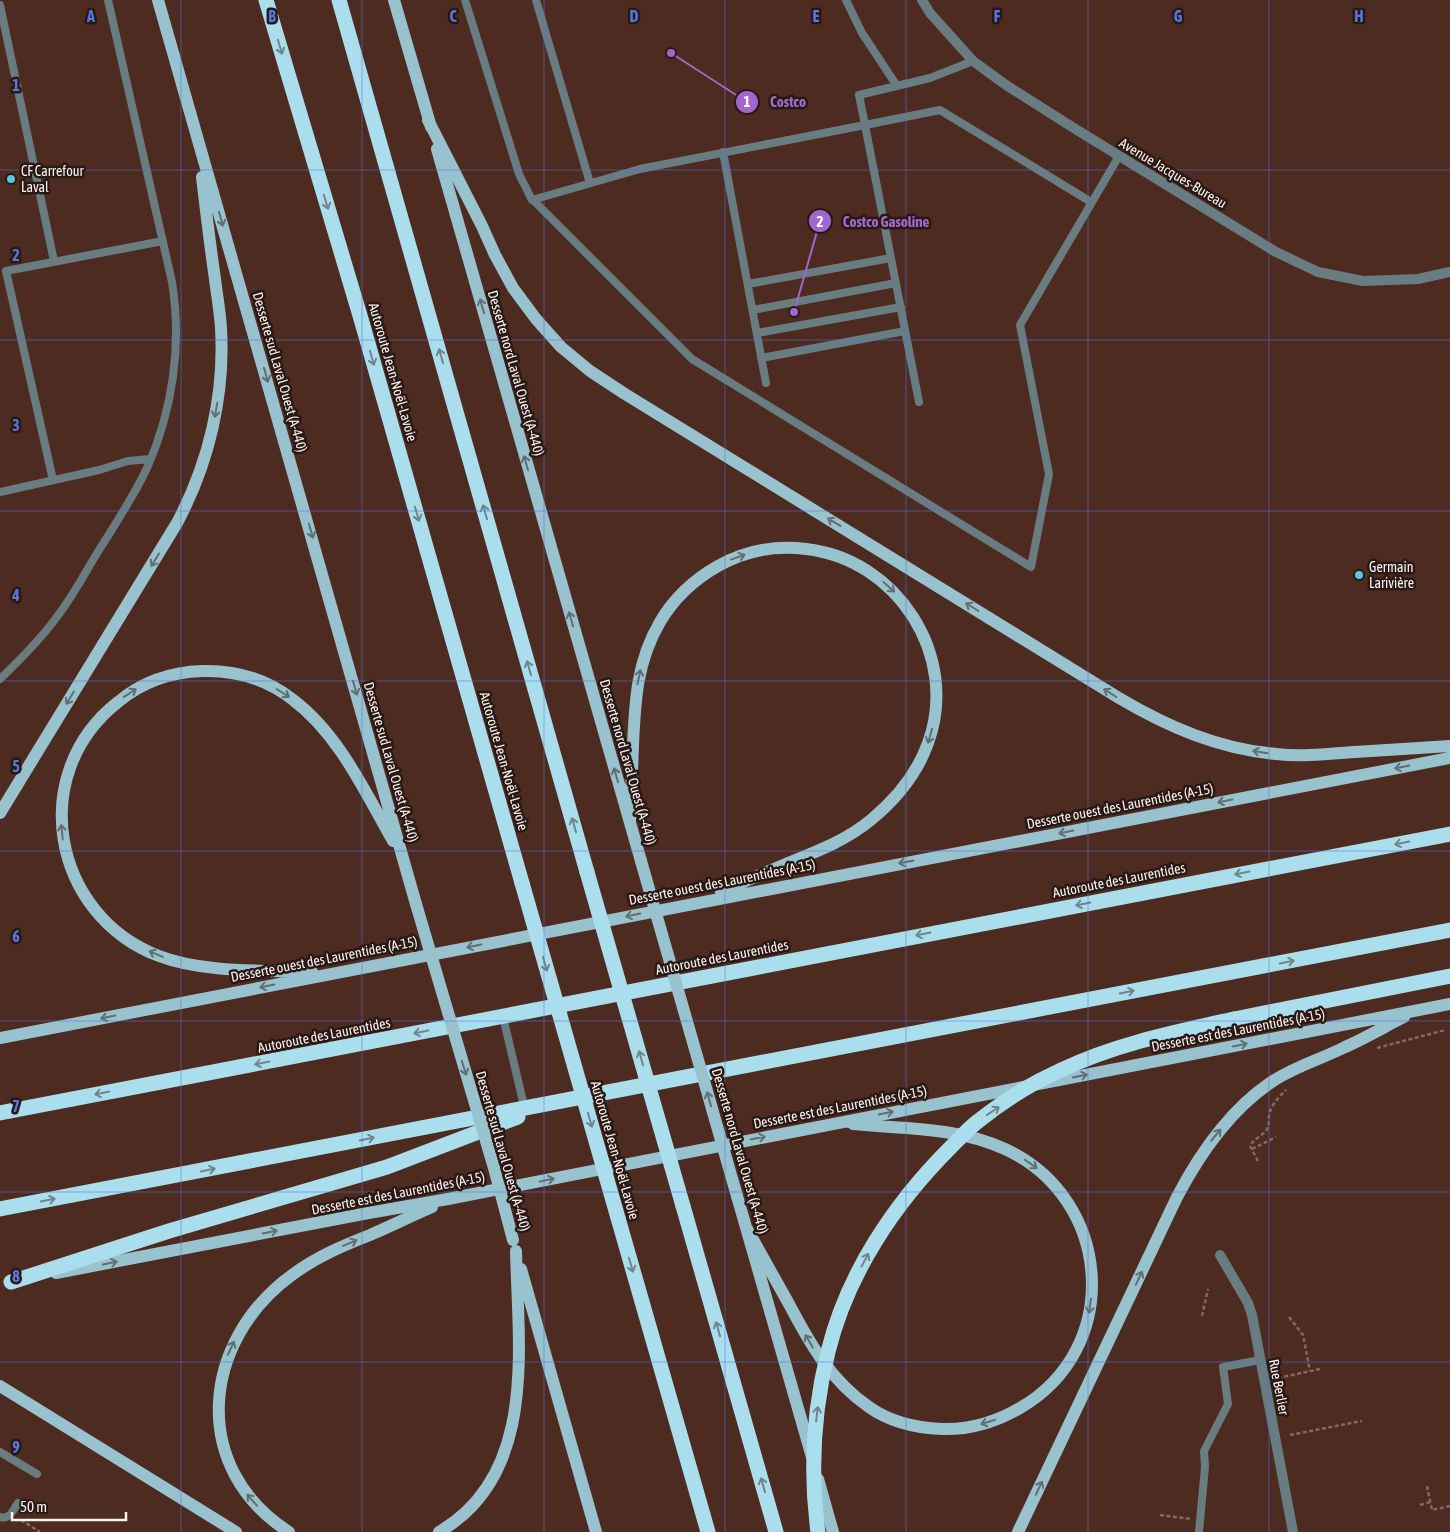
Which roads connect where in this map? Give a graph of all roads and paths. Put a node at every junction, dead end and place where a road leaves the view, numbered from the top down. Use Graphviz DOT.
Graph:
graph roads {
  1 [pos="108,0"];
  2 [pos="158,0"];
  3 [pos="266,0"];
  4 [pos="339,0"];
  5 [pos="394,0"];
  6 [pos="465,0"];
  7 [pos="536,0"];
  8 [pos="846,0"];
  9 [pos="922,0"];
  10 [pos="0,5"];
  11 [pos="973,61"];
  12 [pos="897,86"];
  13 [pos="428,120"];
  14 [pos="865,125"];
  15 [pos="197,139"];
  16 [pos="723,152"];
  17 [pos="1119,156"];
  18 [pos="590,183"];
  19 [pos="532,199"];
  20 [pos="1091,202"];
  21 [pos="164,240"];
  22 [pos="891,258"];
  23 [pos="54,260"];
  24 [pos="1450,272"];
  25 [pos="896,283"];
  26 [pos="748,284"];
  27 [pos="901,307"];
  28 [pos="753,310"];
  29 [pos="906,331"];
  30 [pos="757,333"];
  31 [pos="761,358"];
  32 [pos="766,383"];
  33 [pos="919,402"];
  34 [pos="150,459"];
  35 [pos="53,480"];
  36 [pos="0,492"];
  37 [pos="0,679"];
  38 [pos="1450,746"];
  39 [pos="1450,758"];
  40 [pos="0,813"];
  41 [pos="630,822"];
  42 [pos="1450,834"];
  43 [pos="402,856"];
  44 [pos="698,902"];
  45 [pos="1450,930"];
  46 [pos="332,973"];
  47 [pos="1450,976"];
  48 [pos="1450,1004"];
  49 [pos="1415,1011"];
  50 [pos="503,1016"];
  51 [pos="1445,1030"];
  52 [pos="0,1038"];
  53 [pos="1377,1048"];
  54 [pos="1288,1088"];
  55 [pos="525,1111"];
  56 [pos="0,1113"];
  57 [pos="838,1123"];
  58 [pos="1276,1137"];
  59 [pos="1252,1150"];
  60 [pos="1258,1162"];
  61 [pos="448,1199"];
  62 [pos="0,1209"];
  63 [pos="747,1229"];
  64 [pos="514,1245"];
  65 [pos="1220,1255"];
  66 [pos="5,1283"];
  67 [pos="1208,1289"];
  68 [pos="1202,1316"];
  69 [pos="1289,1317"];
  70 [pos="1260,1360"];
  71 [pos="1320,1369"];
  72 [pos="1310,1371"];
  73 [pos="1278,1378"];
  74 [pos="0,1386"];
  75 [pos="1362,1421"];
  76 [pos="1290,1435"];
  77 [pos="0,1452"];
  78 [pos="37,1474"];
  79 [pos="1427,1486"];
  80 [pos="1430,1502"];
  81 [pos="18,1503"];
  82 [pos="1420,1505"];
  83 [pos="1450,1506"];
  84 [pos="1160,1515"];
  85 [pos="0,1517"];
  86 [pos="1181,1517"];
  87 [pos="16,1518"];
  88 [pos="40,1532"];
  89 [pos="236,1532"];
  90 [pos="289,1532"];
  91 [pos="439,1532"];
  92 [pos="596,1532"];
  93 [pos="708,1532"];
  94 [pos="776,1532"];
  95 [pos="818,1532"];
  96 [pos="833,1532"];
  97 [pos="1018,1532"];
  98 [pos="1199,1532"];
  99 [pos="1292,1532"];
  1 -- 21 [label="lane"];
  2 -- 15 [label="main road, Desserte sud Laval Ouest (A-440)"];
  3 -- 93 [label="highway, Autoroute Jean-Noël-Lavoie, one-way, bridge"];
  94 -- 4 [label="highway, one-way, bridge"];
  5 -- 13 [label="main road, Desserte nord Laval Ouest (A-440)"];
  6 -- 19 [label="lane"];
  7 -- 18 [label="lane"];
  8 -- 12 [label="lane"];
  9 -- 11 [label="street, Avenue Jacques-Bureau"];
  10 -- 23 [label="lane"];
  11 -- 12 [label="lane"];
  11 -- 17 [label="street, Avenue Jacques-Bureau"];
  12 -- 14 [label="lane"];
  38 -- 13 [label="main road, one-way"];
  41 -- 13 [label="main road, Desserte nord Laval Ouest (A-440), one-way"];
  14 -- 16 [label="lane"];
  14 -- 20 [label="lane"];
  14 -- 22 [label="lane"];
  15 -- 40 [label="main road, one-way"];
  15 -- 43 [label="main road, Desserte sud Laval Ouest (A-440), one-way"];
  16 -- 18 [label="lane"];
  16 -- 26 [label="lane"];
  17 -- 20 [label="lane"];
  17 -- 24 [label="street, Avenue Jacques-Bureau"];
  18 -- 19 [label="lane"];
  19 -- 20 [label="lane"];
  21 -- 23 [label="lane"];
  21 -- 34 [label="lane"];
  22 -- 25 [label="lane"];
  22 -- 26 [label="lane"];
  23 -- 35 [label="lane"];
  25 -- 27 [label="lane"];
  25 -- 28 [label="lane"];
  26 -- 28 [label="lane"];
  27 -- 29 [label="lane"];
  27 -- 30 [label="lane"];
  28 -- 30 [label="lane"];
  29 -- 31 [label="lane"];
  29 -- 33 [label="lane"];
  30 -- 31 [label="lane"];
  31 -- 32 [label="lane"];
  34 -- 35 [label="lane"];
  34 -- 37 [label="lane"];
  35 -- 36 [label="lane"];
  39 -- 44 [label="main road, Desserte ouest des Laurentides (A-15), one-way"];
  41 -- 44 [label="main road, one-way"];
  63 -- 41 [label="main road, Desserte nord Laval Ouest (A-440), one-way, bridge"];
  42 -- 50 [label="highway, Autoroute des Laurentides, one-way"];
  46 -- 43 [label="main road, one-way"];
  43 -- 64 [label="main road, Desserte sud Laval Ouest (A-440), one-way, bridge"];
  44 -- 46 [label="main road, Desserte ouest des Laurentides (A-15), one-way"];
  55 -- 45 [label="highway, one-way"];
  46 -- 52 [label="main road, Desserte ouest des Laurentides (A-15), one-way"];
  95 -- 47 [label="highway, one-way, bridge"];
  48 -- 49 [label="main road, Desserte est des Laurentides (A-15)"];
  57 -- 49 [label="main road, Desserte est des Laurentides (A-15), one-way"];
  97 -- 49 [label="main road, one-way"];
  50 -- 55 [label="lane"];
  50 -- 56 [label="highway, Autoroute des Laurentides, one-way"];
  51 -- 53 [label="path"];
  54 -- 59 [label="path"];
  62 -- 55 [label="highway, one-way"];
  55 -- 66 [label="highway"];
  61 -- 57 [label="main road, Desserte est des Laurentides (A-15), one-way"];
  57 -- 63 [label="main road, one-way"];
  58 -- 59 [label="path"];
  59 -- 60 [label="path"];
  66 -- 61 [label="main road, Desserte est des Laurentides (A-15), one-way"];
  90 -- 61 [label="main road, one-way"];
  63 -- 96 [label="main road, Desserte nord Laval Ouest (A-440)"];
  64 -- 91 [label="main road"];
  64 -- 92 [label="main road, Desserte sud Laval Ouest (A-440)"];
  65 -- 70 [label="street, Rue Berlier"];
  67 -- 68 [label="path"];
  69 -- 72 [label="path"];
  70 -- 98 [label="lane"];
  70 -- 99 [label="street, Rue Berlier"];
  71 -- 72 [label="path"];
  72 -- 73 [label="path"];
  74 -- 89 [label="main road"];
  75 -- 76 [label="path"];
  77 -- 78 [label="lane"];
  79 -- 80 [label="path"];
  80 -- 82 [label="path"];
  80 -- 83 [label="path"];
  81 -- 85 [label="lane"];
  84 -- 86 [label="path"];
  87 -- 88 [label="path"];
}
